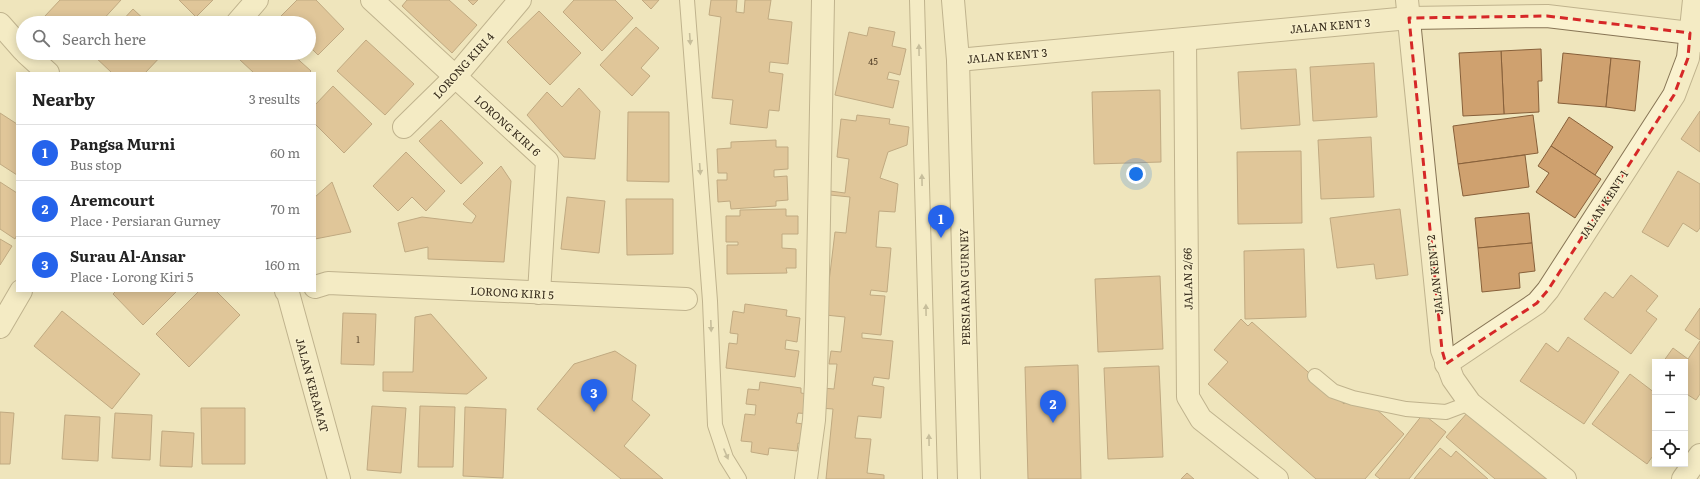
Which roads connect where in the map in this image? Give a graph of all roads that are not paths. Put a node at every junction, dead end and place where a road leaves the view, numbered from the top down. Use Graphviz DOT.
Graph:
graph roads {
  1 [pos="257,0"];
  2 [pos="372,0"];
  3 [pos="520,0"];
  4 [pos="687,0"];
  5 [pos="823,0"];
  6 [pos="917,0"];
  7 [pos="953,0"];
  8 [pos="1694,0"];
  9 [pos="1408,9"];
  10 [pos="243,16"];
  11 [pos="0,24"];
  12 [pos="1695,37"];
  13 [pos="1185,39"];
  14 [pos="16,42"];
  15 [pos="34,60"];
  16 [pos="958,60"];
  17 [pos="47,72"];
  18 [pos="455,76"];
  19 [pos="404,127"];
  20 [pos="316,287"];
  21 [pos="20,292"];
  22 [pos="291,292"];
  23 [pos="539,293"];
  24 [pos="686,299"];
  25 [pos="710,301"];
  26 [pos="0,327"];
  27 [pos="1446,364"];
  28 [pos="1315,376"];
  29 [pos="1470,403"];
  30 [pos="1700,455"];
  31 [pos="339,479"];
  32 [pos="739,479"];
  33 [pos="806,479"];
  34 [pos="930,479"];
  35 [pos="968,479"];
  36 [pos="1277,479"];
  37 [pos="1565,479"];
  38 [pos="1683,479"];
  1 -- 10 [label="street"];
  2 -- 18 [label="street, LORONG KIRI 6"];
  3 -- 18 [label="street, LORONG KIRI 4"];
  4 -- 25 [label="lane, one-way"];
  5 -- 33 [label="street"];
  34 -- 6 [label="lane, one-way"];
  7 -- 16 [label="street, PERSIARAN GURNEY"];
  8 -- 12 [label="street, JALAN KENT 1"];
  9 -- 12 [label="street, JALAN KENT 3"];
  9 -- 13 [label="street, JALAN KENT 3"];
  9 -- 27 [label="street, JALAN KENT 2"];
  11 -- 14 [label="street"];
  12 -- 27 [label="street, JALAN KENT 1"];
  13 -- 16 [label="street, JALAN KENT 3"];
  13 -- 36 [label="street, JALAN 2/66"];
  15 -- 17 [label="street"];
  16 -- 35 [label="street, PERSIARAN GURNEY"];
  18 -- 19 [label="street, LORONG KIRI 4"];
  18 -- 23 [label="street, LORONG KIRI 6"];
  20 -- 23 [label="street, LORONG KIRI 5"];
  21 -- 26 [label="street"];
  22 -- 31 [label="street, JALAN KERAMAT"];
  23 -- 24 [label="street, LORONG KIRI 5"];
  24 -- 25 [label="lane, LORONG KIRI 5"];
  25 -- 32 [label="lane, one-way"];
  27 -- 29 [label="street, JALAN KENT 2"];
  28 -- 29 [label="lane"];
  29 -- 37 [label="street, JALAN KENT 2"];
  30 -- 38 [label="street"];
}
